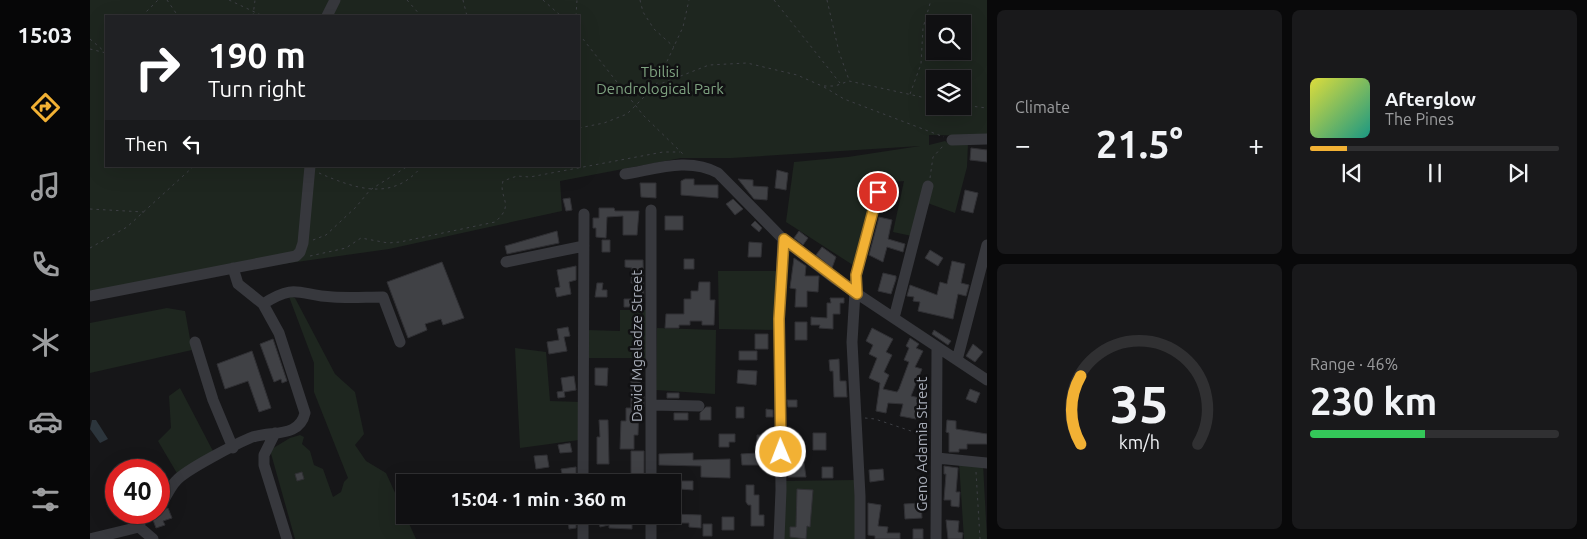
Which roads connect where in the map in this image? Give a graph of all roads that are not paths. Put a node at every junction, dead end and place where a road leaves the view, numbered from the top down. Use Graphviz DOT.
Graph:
graph roads {
  1 [pos="334,0"];
  2 [pos="327,15"];
  3 [pos="987,139"];
  4 [pos="952,140"];
  5 [pos="309,168"];
  6 [pos="625,174"];
  7 [pos="928,186"];
  8 [pos="878,192"];
  9 [pos="652,210"];
  10 [pos="584,214"];
  11 [pos="784,239"];
  12 [pos="987,245"];
  13 [pos="584,246"];
  14 [pos="506,262"];
  15 [pos="233,268"];
  16 [pos="857,294"];
  17 [pos="90,296"];
  18 [pos="263,304"];
  19 [pos="894,318"];
  20 [pos="196,342"];
  21 [pos="400,342"];
  22 [pos="937,348"];
  23 [pos="957,360"];
  24 [pos="987,380"];
  25 [pos="651,405"];
  26 [pos="699,406"];
  27 [pos="275,433"];
  28 [pos="233,448"];
  29 [pos="937,458"];
  30 [pos="981,462"];
  31 [pos="583,474"];
  32 [pos="651,474"];
  33 [pos="170,489"];
  34 [pos="140,524"];
  35 [pos="583,524"];
  36 [pos="651,524"];
  37 [pos="139,527"];
  38 [pos="90,538"];
  39 [pos="154,539"];
  40 [pos="287,539"];
  41 [pos="583,539"];
  42 [pos="651,539"];
  43 [pos="779,539"];
  44 [pos="860,539"];
  45 [pos="936,539"];
  1 -- 2 [label="street"];
  3 -- 4 [label="street"];
  5 -- 15 [label="street"];
  6 -- 11 [label="street"];
  7 -- 19 [label="street"];
  8 -- 16 [label="street"];
  9 -- 25 [label="street, David Mgeladze Street"];
  10 -- 13 [label="street"];
  11 -- 16 [label="street"];
  11 -- 43 [label="street"];
  12 -- 23 [label="street"];
  13 -- 14 [label="street"];
  13 -- 31 [label="street"];
  15 -- 17 [label="street"];
  15 -- 18 [label="street"];
  16 -- 19 [label="street"];
  16 -- 44 [label="street"];
  18 -- 21 [label="street"];
  18 -- 27 [label="street"];
  19 -- 22 [label="street"];
  20 -- 28 [label="street"];
  22 -- 23 [label="street"];
  22 -- 29 [label="street, Geno Adamia Street"];
  23 -- 24 [label="street"];
  25 -- 26 [label="street"];
  25 -- 32 [label="street, David Mgeladze Street"];
  27 -- 28 [label="street"];
  27 -- 40 [label="street"];
  28 -- 33 [label="street"];
  29 -- 30 [label="street"];
  29 -- 45 [label="street, Geno Adamia Street"];
  34 -- 37 [label="street"];
  35 -- 41 [label="street"];
  36 -- 42 [label="street"];
  37 -- 38 [label="street"];
  37 -- 39 [label="street"];
}
